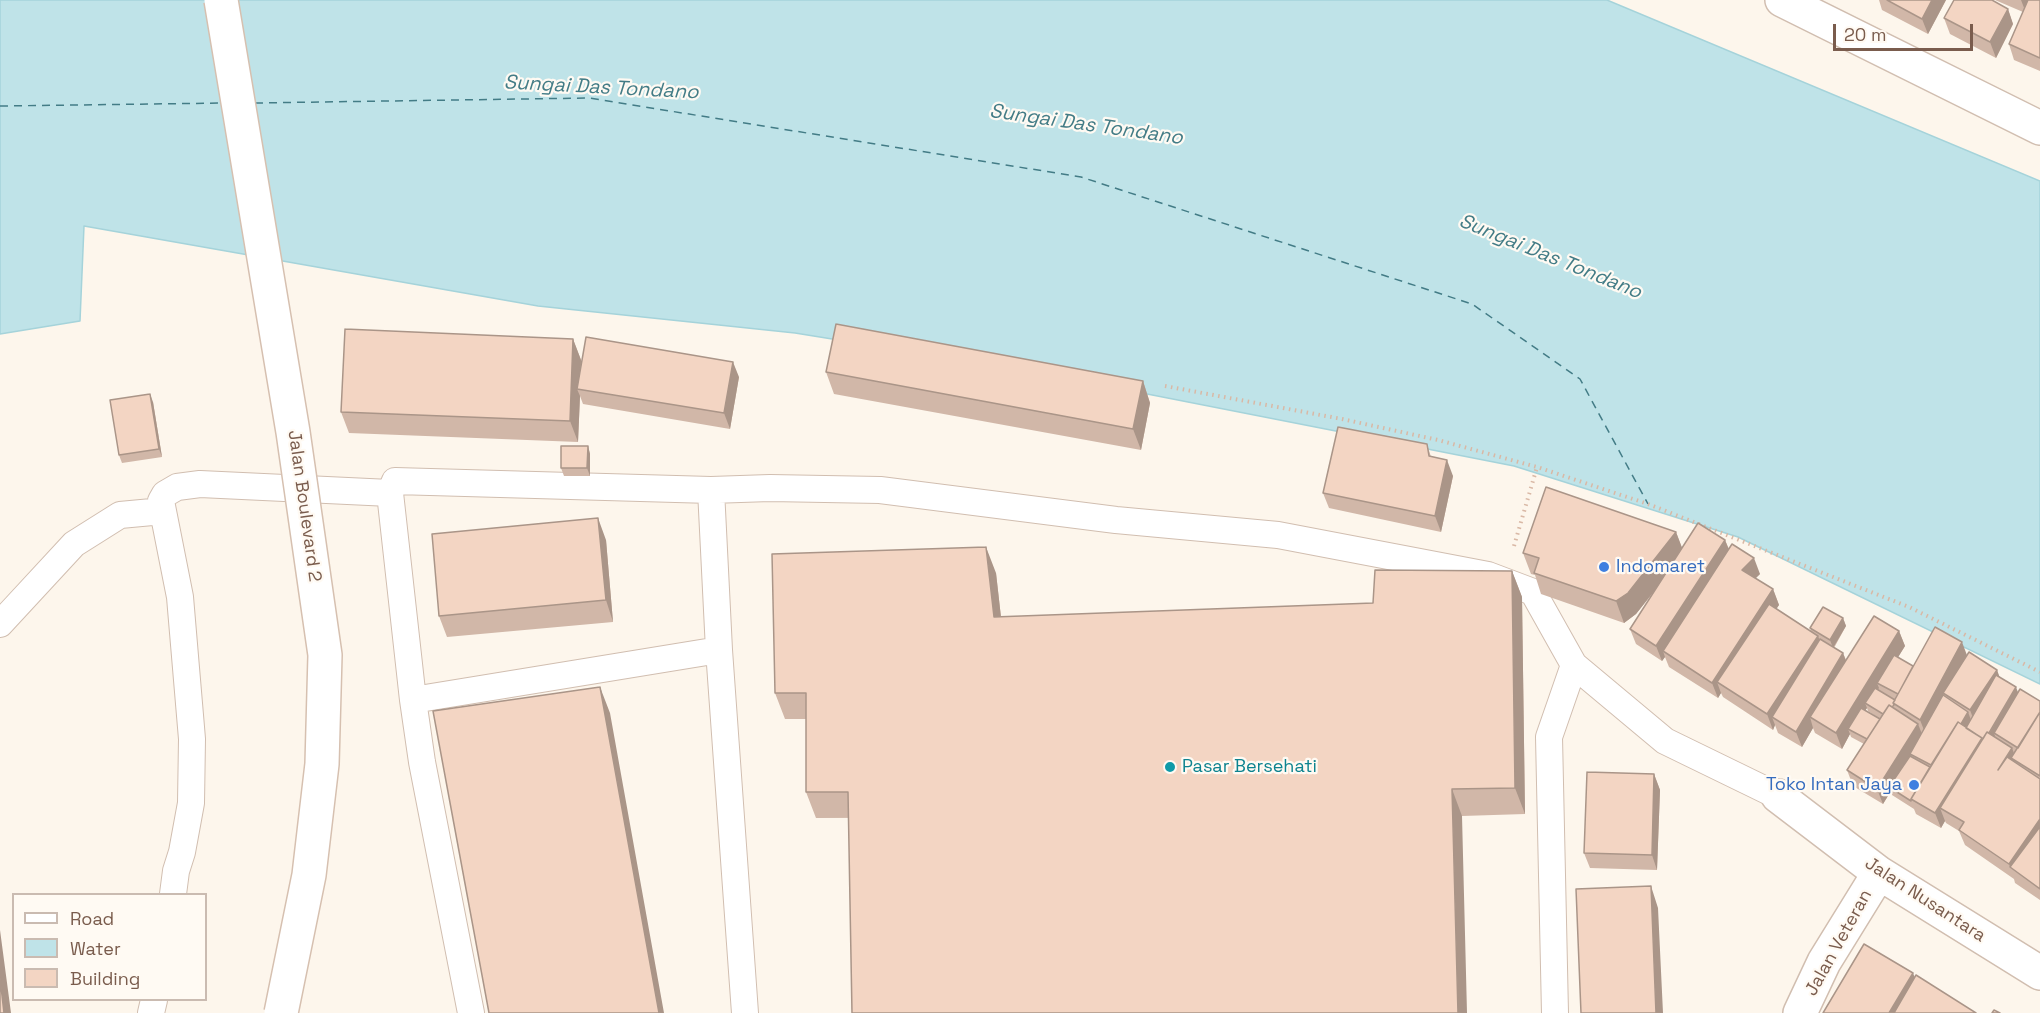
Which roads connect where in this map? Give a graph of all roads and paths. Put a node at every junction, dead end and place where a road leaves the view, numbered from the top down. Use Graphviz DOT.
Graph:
graph roads {
  1 [pos="221,0"];
  2 [pos="1782,0"];
  3 [pos="2040,129"];
  4 [pos="1165,386"];
  5 [pos="1537,467"];
  6 [pos="711,490"];
  7 [pos="390,493"];
  8 [pos="163,511"];
  9 [pos="1504,581"];
  10 [pos="0,624"];
  11 [pos="719,650"];
  12 [pos="1574,665"];
  13 [pos="2040,672"];
  14 [pos="413,700"];
  15 [pos="1778,796"];
  16 [pos="1879,873"];
  17 [pos="173,893"];
  18 [pos="2040,973"];
  19 [pos="281,1013"];
  20 [pos="471,1013"];
  21 [pos="745,1013"];
  22 [pos="1555,1013"];
  23 [pos="1800,1013"];
  1 -- 19 [label="main road, Jalan Boulevard 2, bridge"];
  2 -- 3 [label="main road"];
  4 -- 5 [label="path"];
  5 -- 9 [label="path"];
  5 -- 13 [label="path"];
  6 -- 7 [label="lane"];
  6 -- 9 [label="lane"];
  6 -- 11 [label="lane"];
  7 -- 8 [label="lane"];
  7 -- 14 [label="lane"];
  8 -- 10 [label="lane"];
  8 -- 17 [label="lane"];
  9 -- 12 [label="lane"];
  11 -- 14 [label="lane"];
  11 -- 21 [label="lane"];
  12 -- 15 [label="lane"];
  12 -- 22 [label="lane"];
  14 -- 20 [label="lane"];
  15 -- 16 [label="main road, Jalan Nusantara"];
  16 -- 18 [label="main road, Jalan Nusantara"];
  16 -- 23 [label="main road, Jalan Veteran"];
}
